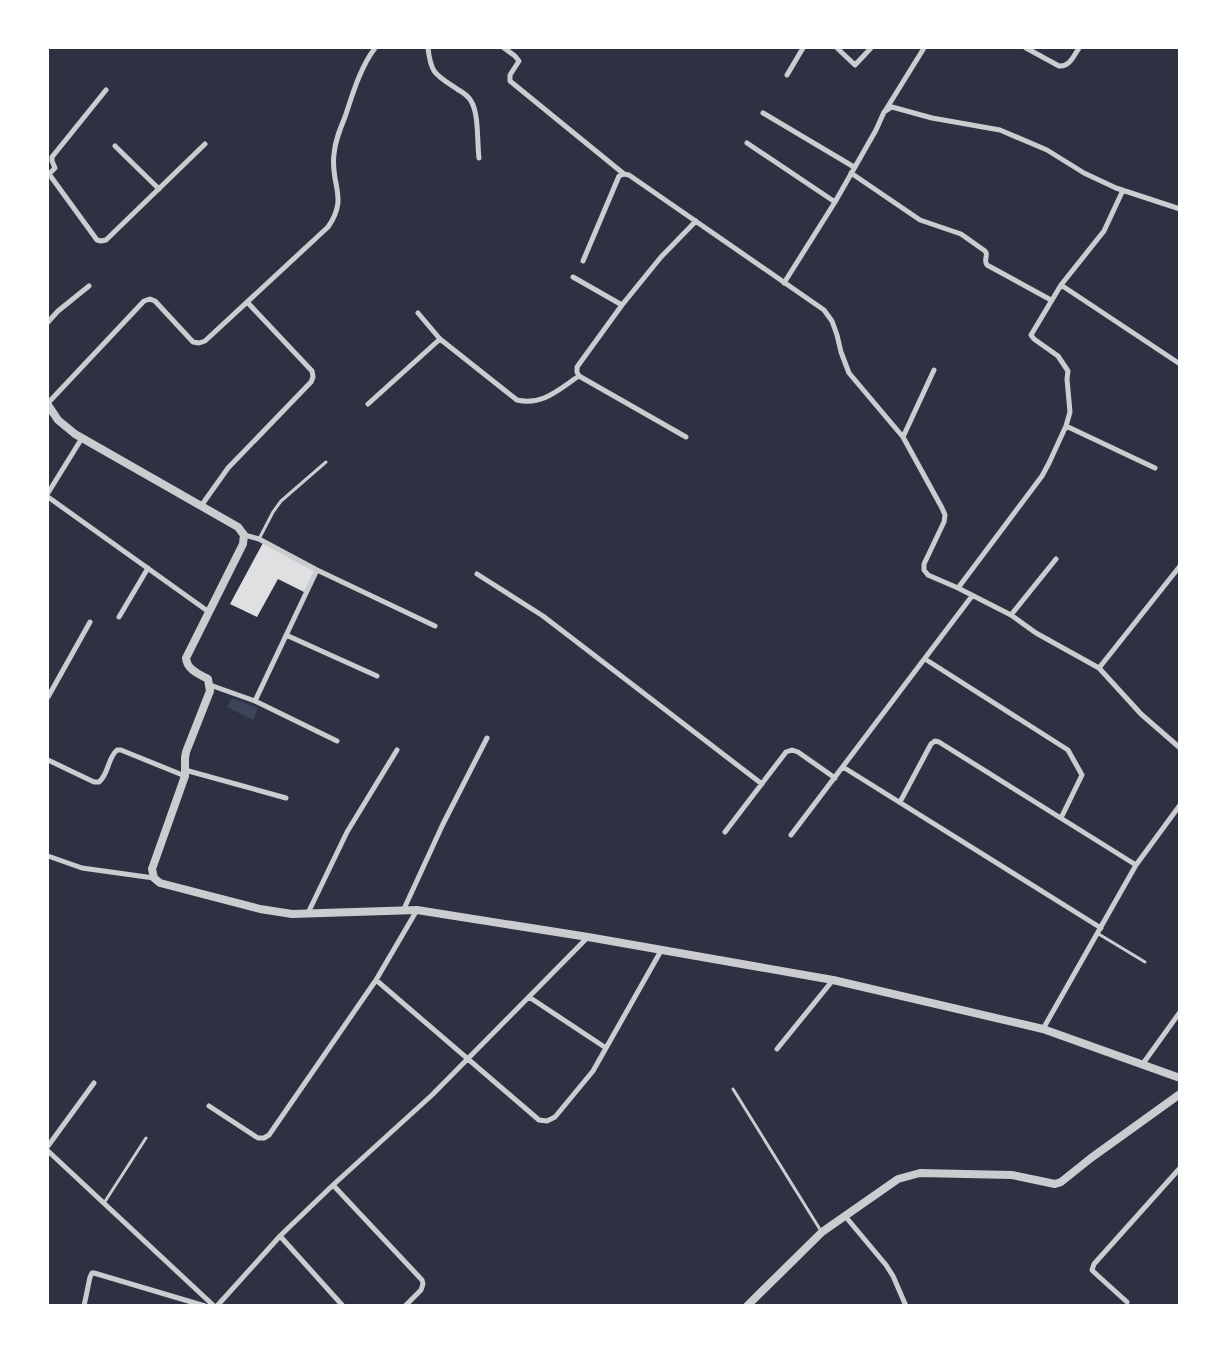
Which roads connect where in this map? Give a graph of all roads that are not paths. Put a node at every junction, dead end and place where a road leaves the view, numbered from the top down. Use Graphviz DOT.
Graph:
graph roads {
  1 [pos="375,48"];
  2 [pos="428,48"];
  3 [pos="504,48"];
  4 [pos="803,48"];
  5 [pos="837,48"];
  6 [pos="871,48"];
  7 [pos="924,48"];
  8 [pos="1026,48"];
  9 [pos="1079,48"];
  10 [pos="787,75"];
  11 [pos="106,90"];
  12 [pos="884,112"];
  13 [pos="763,113"];
  14 [pos="747,143"];
  15 [pos="205,144"];
  16 [pos="115,146"];
  17 [pos="479,158"];
  18 [pos="854,167"];
  19 [pos="851,173"];
  20 [pos="48,174"];
  21 [pos="624,174"];
  22 [pos="158,189"];
  23 [pos="1123,190"];
  24 [pos="835,202"];
  25 [pos="1180,209"];
  26 [pos="696,221"];
  27 [pos="582,261"];
  28 [pos="573,278"];
  29 [pos="784,283"];
  30 [pos="1060,285"];
  31 [pos="89,286"];
  32 [pos="1052,300"];
  33 [pos="248,303"];
  34 [pos="622,305"];
  35 [pos="418,313"];
  36 [pos="48,322"];
  37 [pos="440,339"];
  38 [pos="1180,364"];
  39 [pos="934,370"];
  40 [pos="579,376"];
  41 [pos="48,404"];
  42 [pos="368,404"];
  43 [pos="1066,426"];
  44 [pos="686,437"];
  45 [pos="903,437"];
  46 [pos="82,438"];
  47 [pos="326,462"];
  48 [pos="1156,468"];
  49 [pos="48,495"];
  50 [pos="201,506"];
  51 [pos="244,535"];
  52 [pos="259,539"];
  53 [pos="1056,559"];
  54 [pos="1180,566"];
  55 [pos="148,568"];
  56 [pos="317,570"];
  57 [pos="477,574"];
  58 [pos="958,588"];
  59 [pos="972,596"];
  60 [pos="209,612"];
  61 [pos="1011,615"];
  62 [pos="119,617"];
  63 [pos="90,622"];
  64 [pos="435,626"];
  65 [pos="286,635"];
  66 [pos="924,659"];
  67 [pos="1099,668"];
  68 [pos="377,676"];
  69 [pos="210,685"];
  70 [pos="48,697"];
  71 [pos="255,701"];
  72 [pos="487,738"];
  73 [pos="337,741"];
  74 [pos="1180,748"];
  75 [pos="397,750"];
  76 [pos="48,760"];
  77 [pos="843,767"];
  78 [pos="185,773"];
  79 [pos="835,778"];
  80 [pos="762,784"];
  81 [pos="286,798"];
  82 [pos="900,802"];
  83 [pos="1180,805"];
  84 [pos="1061,818"];
  85 [pos="725,832"];
  86 [pos="791,836"];
  87 [pos="48,856"];
  88 [pos="1136,865"];
  89 [pos="154,878"];
  90 [pos="417,910"];
  91 [pos="403,911"];
  92 [pos="308,913"];
  93 [pos="1099,930"];
  94 [pos="588,937"];
  95 [pos="662,949"];
  96 [pos="1145,962"];
  97 [pos="376,980"];
  98 [pos="833,980"];
  99 [pos="529,997"];
  100 [pos="1180,1012"];
  101 [pos="1043,1029"];
  102 [pos="606,1048"];
  103 [pos="777,1049"];
  104 [pos="468,1058"];
  105 [pos="1142,1065"];
  106 [pos="1180,1078"];
  107 [pos="94,1083"];
  108 [pos="733,1090"];
  109 [pos="1180,1094"];
  110 [pos="209,1106"];
  111 [pos="146,1138"];
  112 [pos="48,1146"];
  113 [pos="48,1151"];
  114 [pos="1180,1168"];
  115 [pos="333,1184"];
  116 [pos="103,1204"];
  117 [pos="845,1216"];
  118 [pos="822,1232"];
  119 [pos="280,1236"];
  120 [pos="1126,1302"];
  121 [pos="84,1306"];
  122 [pos="205,1306"];
  123 [pos="215,1306"];
  124 [pos="343,1306"];
  125 [pos="404,1306"];
  126 [pos="747,1306"];
  127 [pos="906,1306"];
  1 -- 33 [label="street"];
  2 -- 17 [label="street"];
  3 -- 21 [label="street"];
  4 -- 10 [label="street"];
  5 -- 6 [label="street"];
  7 -- 12 [label="street"];
  8 -- 9 [label="street"];
  11 -- 20 [label="street"];
  12 -- 18 [label="street"];
  12 -- 23 [label="street"];
  13 -- 18 [label="street"];
  14 -- 24 [label="street"];
  15 -- 22 [label="street"];
  16 -- 22 [label="street"];
  18 -- 19 [label="street"];
  19 -- 24 [label="street"];
  19 -- 32 [label="street"];
  20 -- 22 [label="street"];
  21 -- 26 [label="street"];
  21 -- 27 [label="street"];
  23 -- 25 [label="street"];
  23 -- 30 [label="street"];
  24 -- 29 [label="street"];
  26 -- 29 [label="street"];
  26 -- 34 [label="street"];
  28 -- 34 [label="street"];
  29 -- 45 [label="street"];
  30 -- 32 [label="street"];
  30 -- 38 [label="street"];
  31 -- 36 [label="street"];
  32 -- 43 [label="street"];
  33 -- 41 [label="street"];
  33 -- 50 [label="street"];
  34 -- 40 [label="street"];
  35 -- 37 [label="street"];
  37 -- 40 [label="street"];
  37 -- 42 [label="street"];
  39 -- 45 [label="street"];
  40 -- 44 [label="street"];
  41 -- 46 [label="street"];
  43 -- 48 [label="street"];
  43 -- 58 [label="street"];
  45 -- 58 [label="street"];
  46 -- 49 [label="street"];
  46 -- 50 [label="street"];
  47 -- 52 [label="lane"];
  49 -- 55 [label="street"];
  50 -- 51 [label="street"];
  51 -- 52 [label="street"];
  51 -- 60 [label="street"];
  52 -- 56 [label="street"];
  53 -- 61 [label="street"];
  54 -- 67 [label="street"];
  55 -- 60 [label="street"];
  55 -- 62 [label="street"];
  56 -- 64 [label="street"];
  56 -- 65 [label="street"];
  57 -- 80 [label="street"];
  58 -- 59 [label="street"];
  59 -- 61 [label="street"];
  59 -- 66 [label="street"];
  60 -- 69 [label="street"];
  61 -- 67 [label="street"];
  63 -- 70 [label="street"];
  65 -- 68 [label="street"];
  65 -- 71 [label="street"];
  66 -- 77 [label="street"];
  66 -- 84 [label="street"];
  67 -- 74 [label="street"];
  69 -- 71 [label="street"];
  69 -- 78 [label="street"];
  71 -- 73 [label="street"];
  72 -- 91 [label="street"];
  75 -- 92 [label="street"];
  76 -- 78 [label="street"];
  77 -- 79 [label="street"];
  77 -- 82 [label="street"];
  78 -- 81 [label="street"];
  78 -- 89 [label="street"];
  79 -- 80 [label="street"];
  79 -- 86 [label="street"];
  80 -- 85 [label="street"];
  82 -- 84 [label="street"];
  82 -- 93 [label="street"];
  83 -- 88 [label="street"];
  84 -- 88 [label="street"];
  87 -- 89 [label="street"];
  88 -- 93 [label="street"];
  89 -- 92 [label="street"];
  90 -- 91 [label="street"];
  90 -- 94 [label="street"];
  90 -- 97 [label="street"];
  91 -- 92 [label="street"];
  93 -- 96 [label="lane"];
  93 -- 101 [label="street"];
  94 -- 95 [label="street"];
  94 -- 99 [label="street"];
  95 -- 98 [label="street"];
  95 -- 102 [label="street"];
  97 -- 104 [label="street"];
  97 -- 110 [label="street"];
  98 -- 101 [label="street"];
  98 -- 103 [label="street"];
  99 -- 102 [label="street"];
  99 -- 104 [label="street"];
  100 -- 105 [label="street"];
  101 -- 105 [label="street"];
  102 -- 104 [label="street"];
  104 -- 115 [label="street"];
  105 -- 106 [label="street"];
  107 -- 112 [label="street"];
  108 -- 118 [label="lane"];
  109 -- 117 [label="street"];
  111 -- 116 [label="lane"];
  113 -- 116 [label="street"];
  114 -- 120 [label="street"];
  115 -- 119 [label="street"];
  115 -- 125 [label="street"];
  116 -- 123 [label="street"];
  117 -- 118 [label="street"];
  117 -- 127 [label="street"];
  118 -- 126 [label="street"];
  119 -- 123 [label="street"];
  119 -- 124 [label="street"];
  121 -- 122 [label="street"];
}
